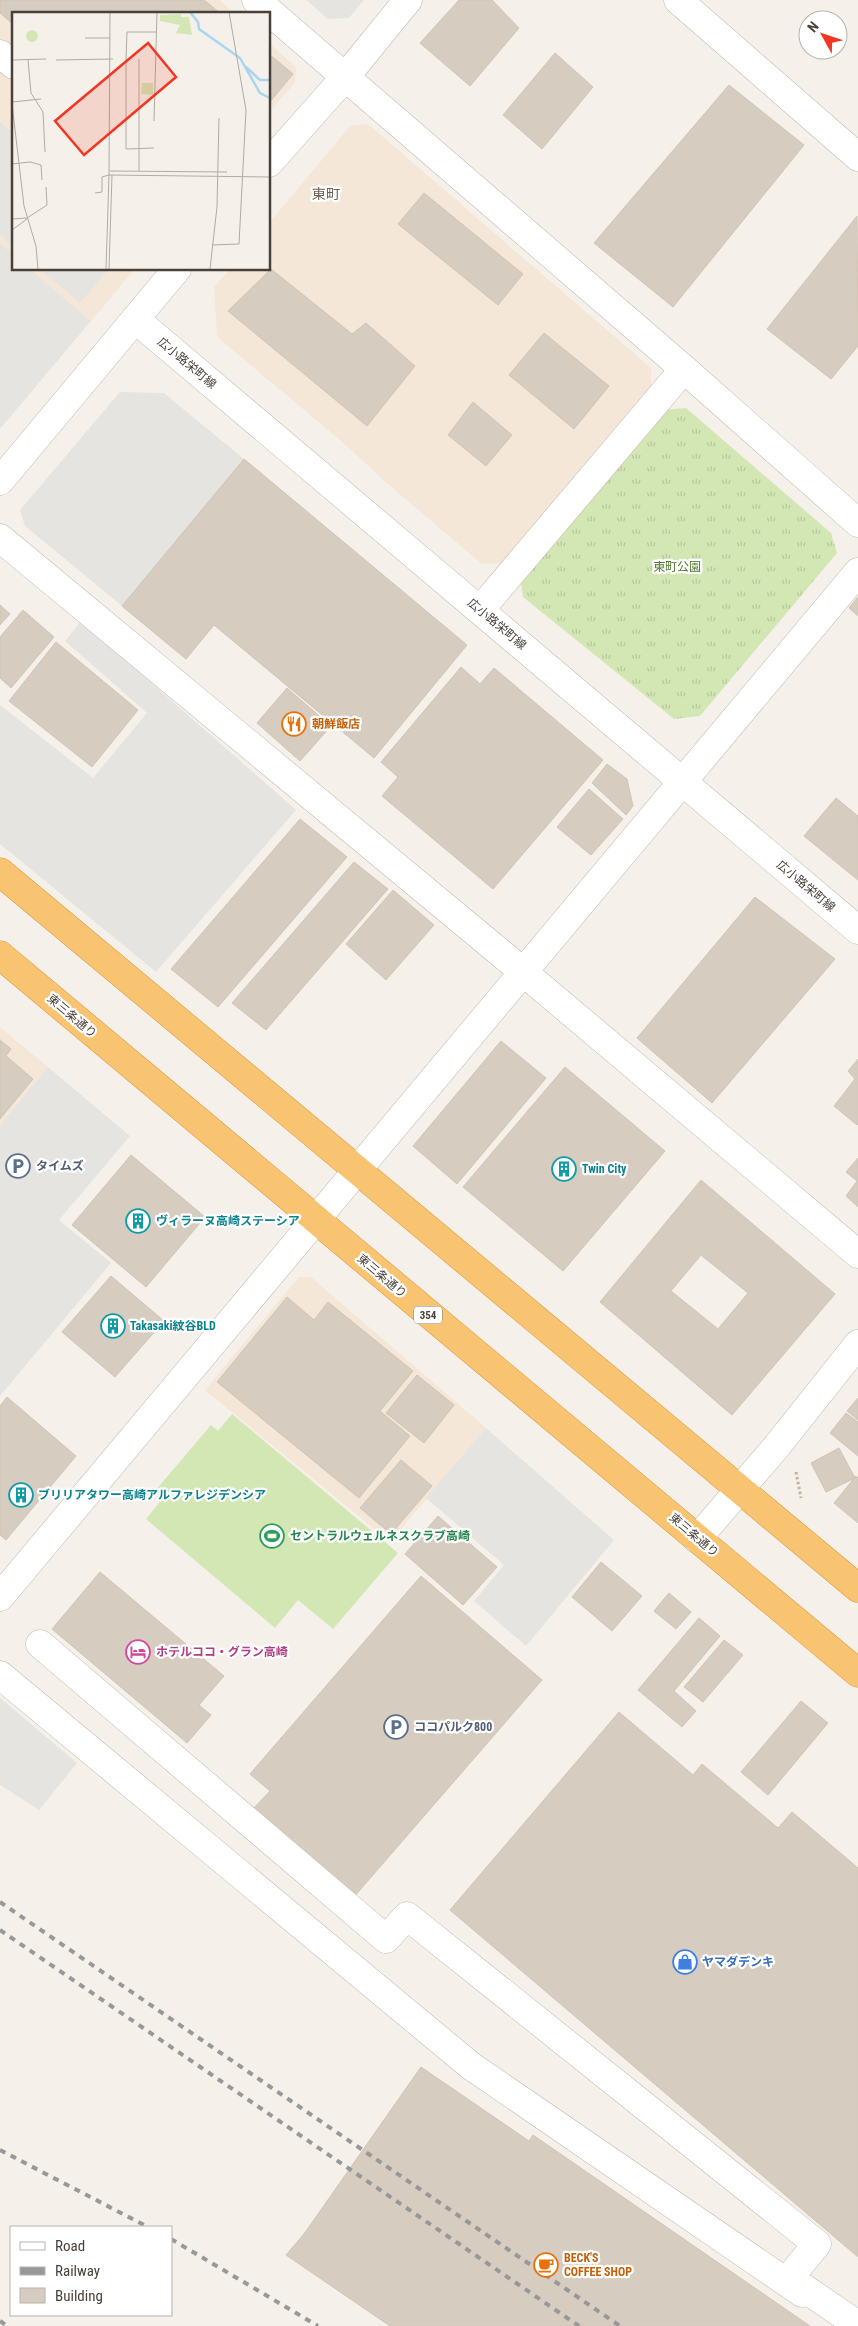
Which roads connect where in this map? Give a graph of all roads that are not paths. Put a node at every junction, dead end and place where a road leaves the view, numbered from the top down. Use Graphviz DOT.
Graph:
graph roads {
  1 [pos="256,0"];
  2 [pos="408,0"];
  3 [pos="678,0"];
  4 [pos="0,54"];
  5 [pos="12,63"];
  6 [pos="346,76"];
  7 [pos="858,157"];
  8 [pos="270,162"];
  9 [pos="176,270"];
  10 [pos="135,319"];
  11 [pos="684,369"];
  12 [pos="0,481"];
  13 [pos="858,523"];
  14 [pos="0,538"];
  15 [pos="858,572"];
  16 [pos="480,610"];
  17 [pos="684,781"];
  18 [pos="0,872"];
  19 [pos="858,930"];
  20 [pos="0,955"];
  21 [pos="524,972"];
  22 [pos="357,1169"];
  23 [pos="315,1220"];
  24 [pos="858,1254"];
  25 [pos="858,1344"];
  26 [pos="739,1489"];
  27 [pos="697,1539"];
  28 [pos="858,1588"];
  29 [pos="0,1597"];
  30 [pos="40,1644"];
  31 [pos="858,1673"];
  32 [pos="0,1676"];
  33 [pos="850,2326"];
  34 [pos="858,2326"];
  1 -- 6 [label="street"];
  2 -- 6 [label="street"];
  3 -- 7 [label="street"];
  4 -- 5 [label="street"];
  6 -- 8 [label="street"];
  6 -- 11 [label="street"];
  9 -- 10 [label="street"];
  10 -- 12 [label="street"];
  10 -- 16 [label="street, 広小路栄町線"];
  11 -- 13 [label="street"];
  11 -- 16 [label="street"];
  14 -- 21 [label="street"];
  15 -- 17 [label="street"];
  16 -- 17 [label="street, 広小路栄町線"];
  17 -- 19 [label="street, 広小路栄町線"];
  17 -- 21 [label="street"];
  18 -- 22 [label="highway"];
  20 -- 23 [label="highway, 東三条通り / 354"];
  21 -- 22 [label="street"];
  21 -- 24 [label="street"];
  22 -- 23 [label="street"];
  22 -- 26 [label="highway"];
  23 -- 27 [label="highway, 東三条通り / 354"];
  23 -- 29 [label="street"];
  25 -- 26 [label="street"];
  26 -- 27 [label="street"];
  26 -- 28 [label="highway"];
  27 -- 31 [label="highway, 東三条通り / 354"];
  30 -- 34 [label="street"];
  32 -- 33 [label="street"];
}
